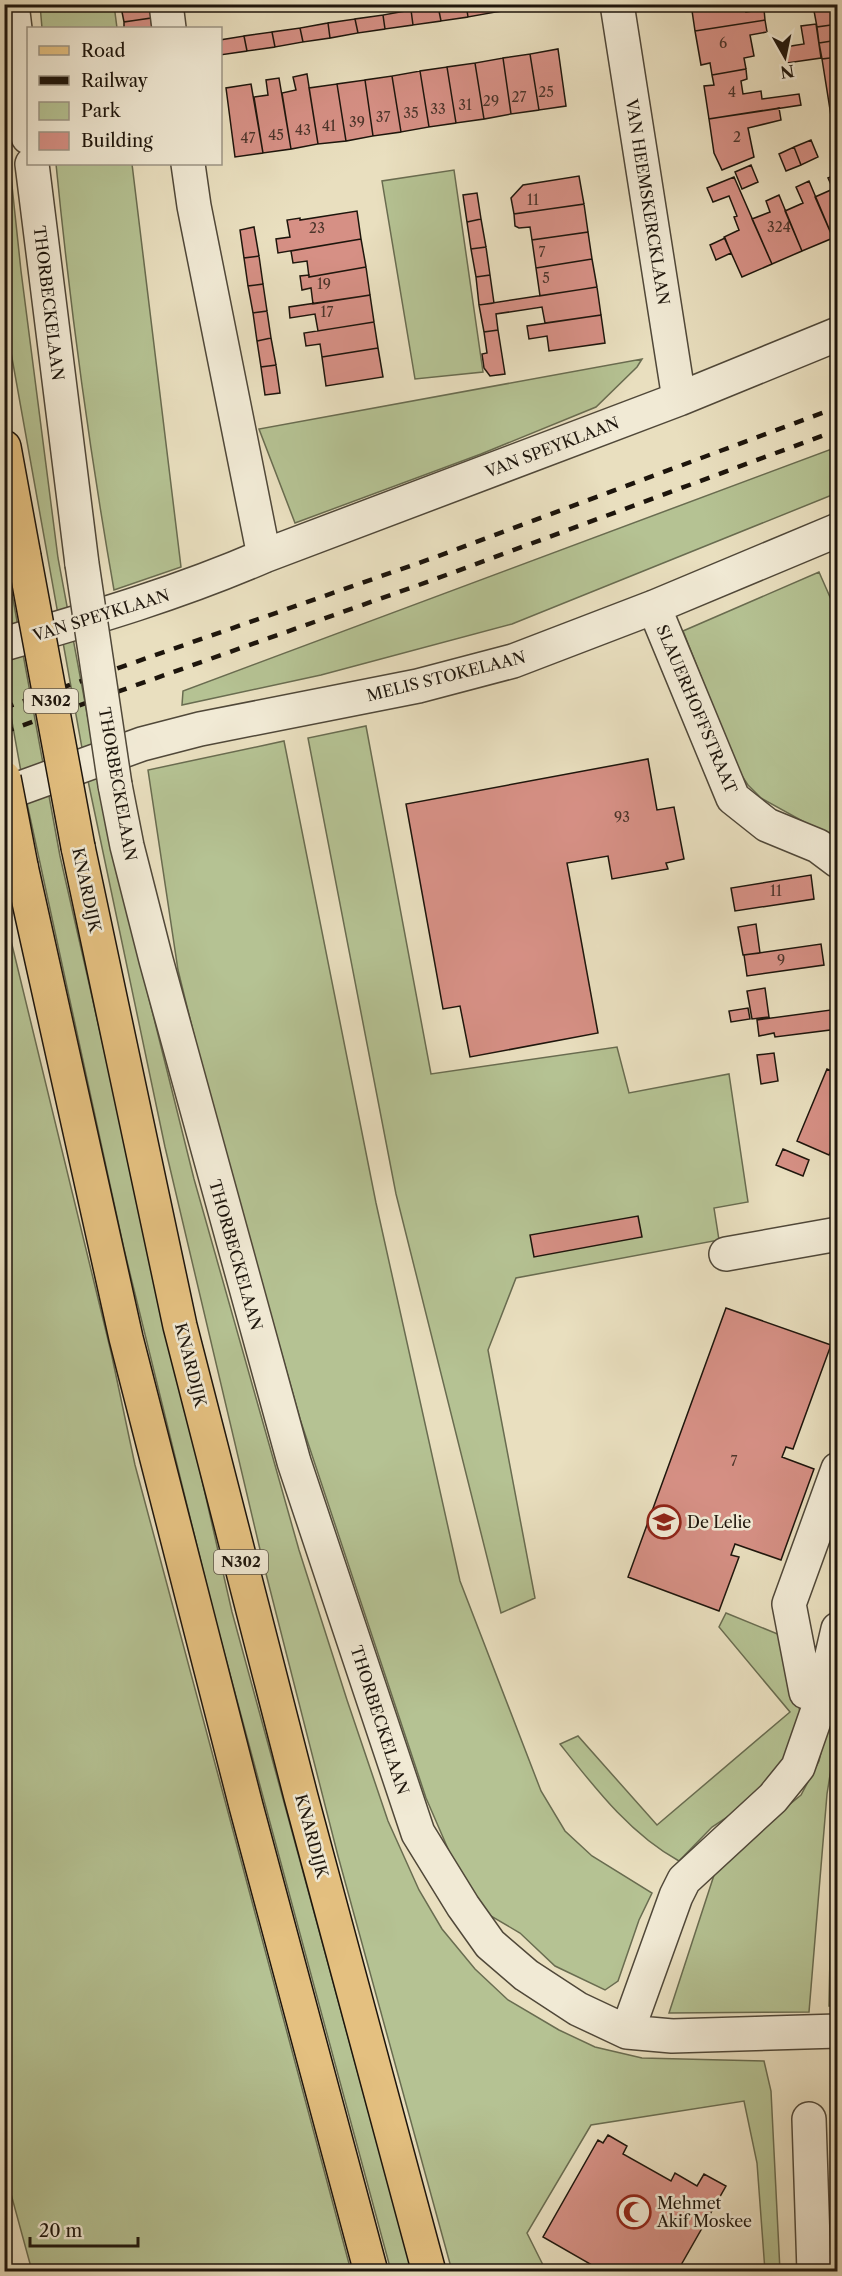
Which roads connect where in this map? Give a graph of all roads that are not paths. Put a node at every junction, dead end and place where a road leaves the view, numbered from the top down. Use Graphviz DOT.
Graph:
graph roads {
  1 [pos="12,4"];
  2 [pos="166,4"];
  3 [pos="617,4"];
  4 [pos="169,27"];
  5 [pos="27,128"];
  6 [pos="32,165"];
  7 [pos="188,165"];
  8 [pos="837,334"];
  9 [pos="679,399"];
  10 [pos="4,447"];
  11 [pos="837,530"];
  12 [pos="264,556"];
  13 [pos="654,607"];
  14 [pos="4,644"];
  15 [pos="4,778"];
  16 [pos="4,794"];
  17 [pos="837,861"];
  18 [pos="837,1234"];
  19 [pos="726,1254"];
  20 [pos="837,1468"];
  21 [pos="837,1629"];
  22 [pos="822,1698"];
  23 [pos="837,2031"];
  24 [pos="627,2032"];
  25 [pos="809,2119"];
  26 [pos="825,2219"];
  27 [pos="371,2271"];
  28 [pos="429,2271"];
  29 [pos="814,2271"];
  1 -- 5 [label="street"];
  2 -- 4 [label="street"];
  3 -- 9 [label="street, VAN HEEMSKERCKLAAN"];
  6 -- 24 [label="street, THORBECKELAAN, bridge"];
  7 -- 12 [label="street"];
  8 -- 9 [label="street, VAN SPEYKLAAN"];
  9 -- 12 [label="street, VAN SPEYKLAAN"];
  10 -- 28 [label="main road, KNARDIJK / N302, bridge"];
  11 -- 13 [label="street, MELIS STOKELAAN"];
  12 -- 14 [label="street, VAN SPEYKLAAN"];
  13 -- 16 [label="street, MELIS STOKELAAN"];
  13 -- 17 [label="street, SLAUERHOFFSTRAAT"];
  15 -- 27 [label="main road, bridge"];
  18 -- 19 [label="street"];
  20 -- 22 [label="street"];
  21 -- 22 [label="street"];
  22 -- 24 [label="street"];
  23 -- 24 [label="street, THORBECKELAAN"];
  25 -- 26 [label="street"];
  26 -- 29 [label="street"];
}
